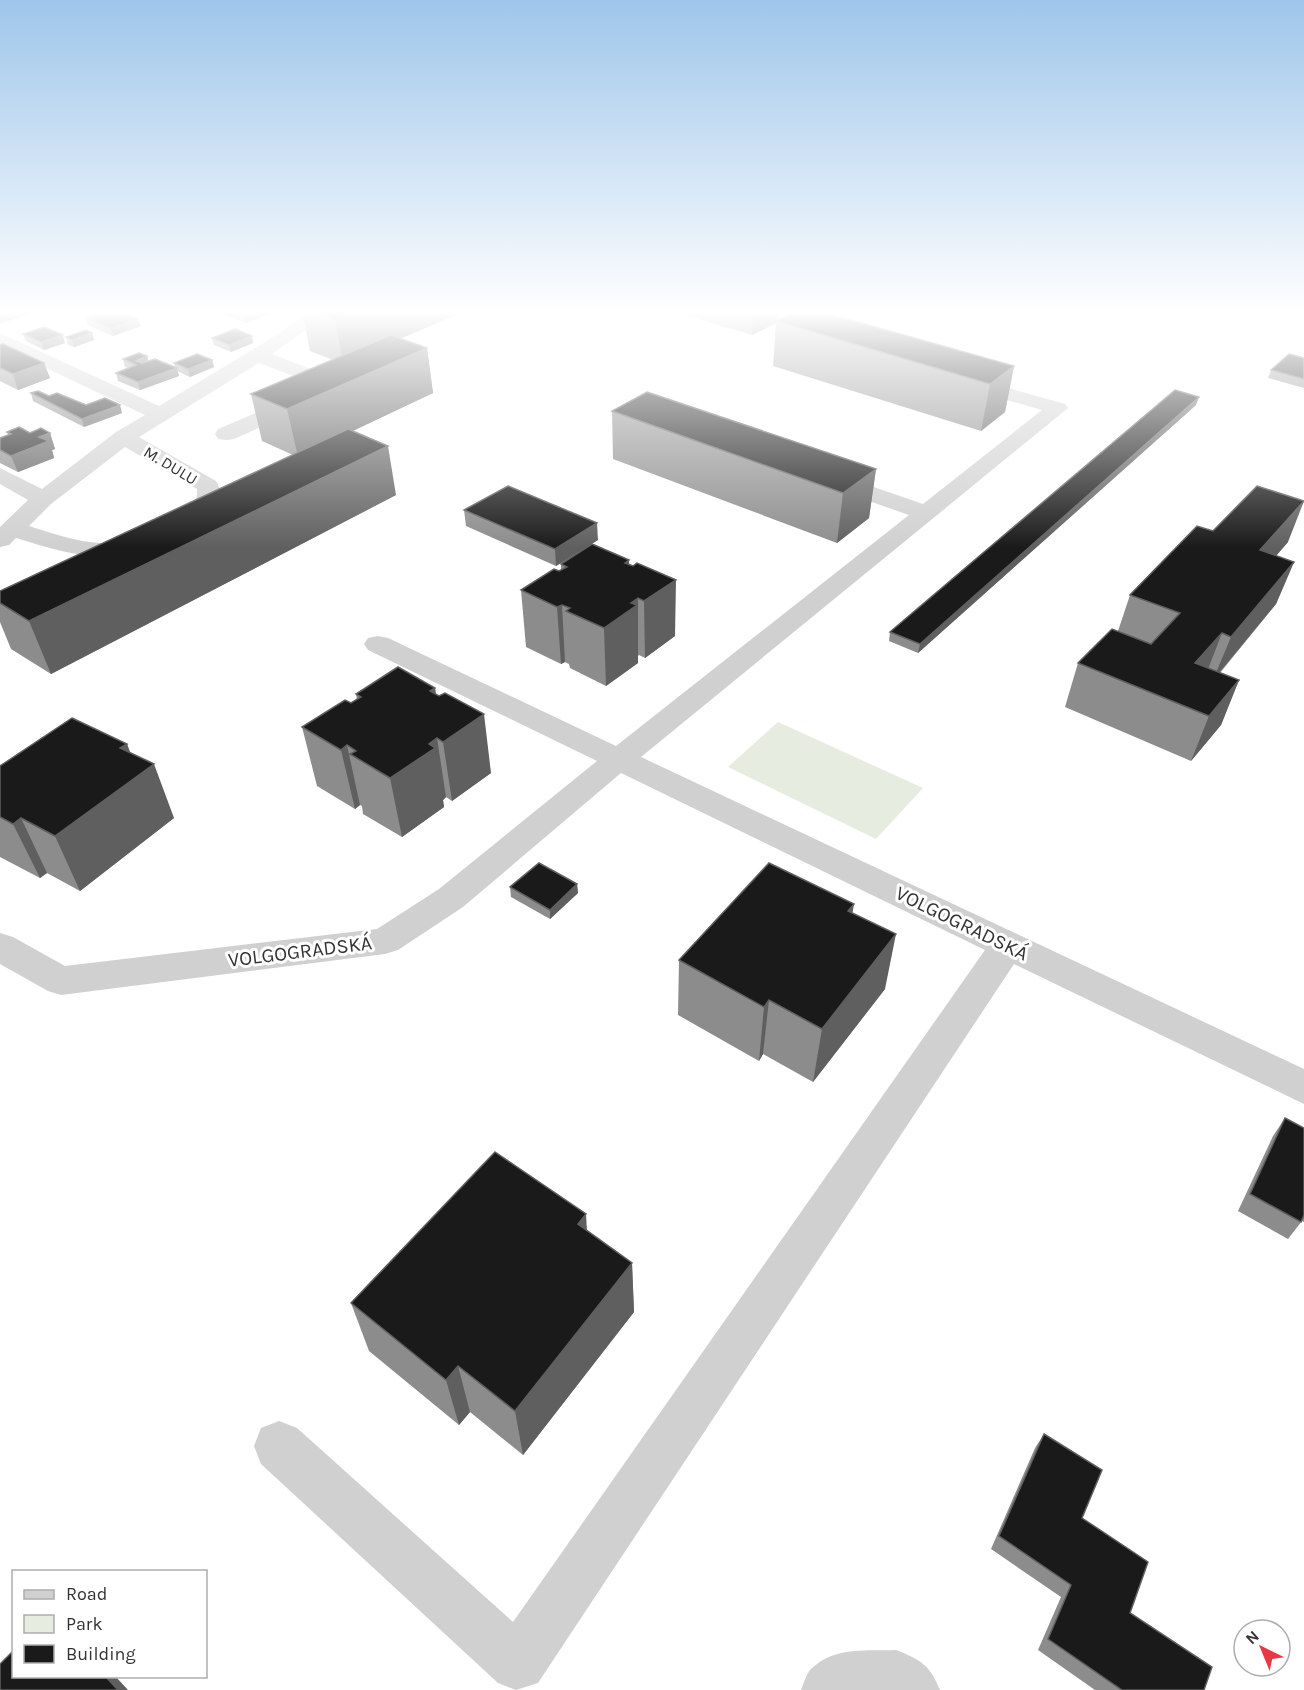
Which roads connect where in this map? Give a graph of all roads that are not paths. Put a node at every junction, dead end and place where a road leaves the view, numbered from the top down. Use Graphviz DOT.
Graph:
graph roads {
  1 [pos="108,390"];
  2 [pos="201,390"];
  3 [pos="328,390"];
  4 [pos="993,390"];
  5 [pos="161,415"];
  6 [pos="225,434"];
  7 [pos="124,437"];
  8 [pos="808,471"];
  9 [pos="0,475"];
  10 [pos="44,500"];
  11 [pos="926,513"];
  12 [pos="6,535"];
  13 [pos="378,644"];
  14 [pos="619,759"];
  15 [pos="1008,945"];
  16 [pos="0,947"];
  17 [pos="1304,1087"];
  18 [pos="279,1446"];
  19 [pos="829,1690"];
  20 [pos="912,1690"];
  1 -- 5 [label="street, M. DULU"];
  2 -- 5 [label="street, M. DULU"];
  3 -- 6 [label="street"];
  4 -- 11 [label="street, VOLGOGRADSKÁ"];
  5 -- 7 [label="street, M. DULU"];
  7 -- 10 [label="street, M. DULU"];
  7 -- 12 [label="street, M. DULU"];
  8 -- 11 [label="street"];
  9 -- 10 [label="street"];
  10 -- 12 [label="street, M. DULU"];
  11 -- 14 [label="street, VOLGOGRADSKÁ"];
  13 -- 14 [label="street, VOLGOGRADSKÁ"];
  14 -- 15 [label="street, VOLGOGRADSKÁ"];
  14 -- 16 [label="street, VOLGOGRADSKÁ"];
  15 -- 17 [label="street, VOLGOGRADSKÁ"];
  15 -- 18 [label="street"];
  19 -- 20 [label="street"];
}
